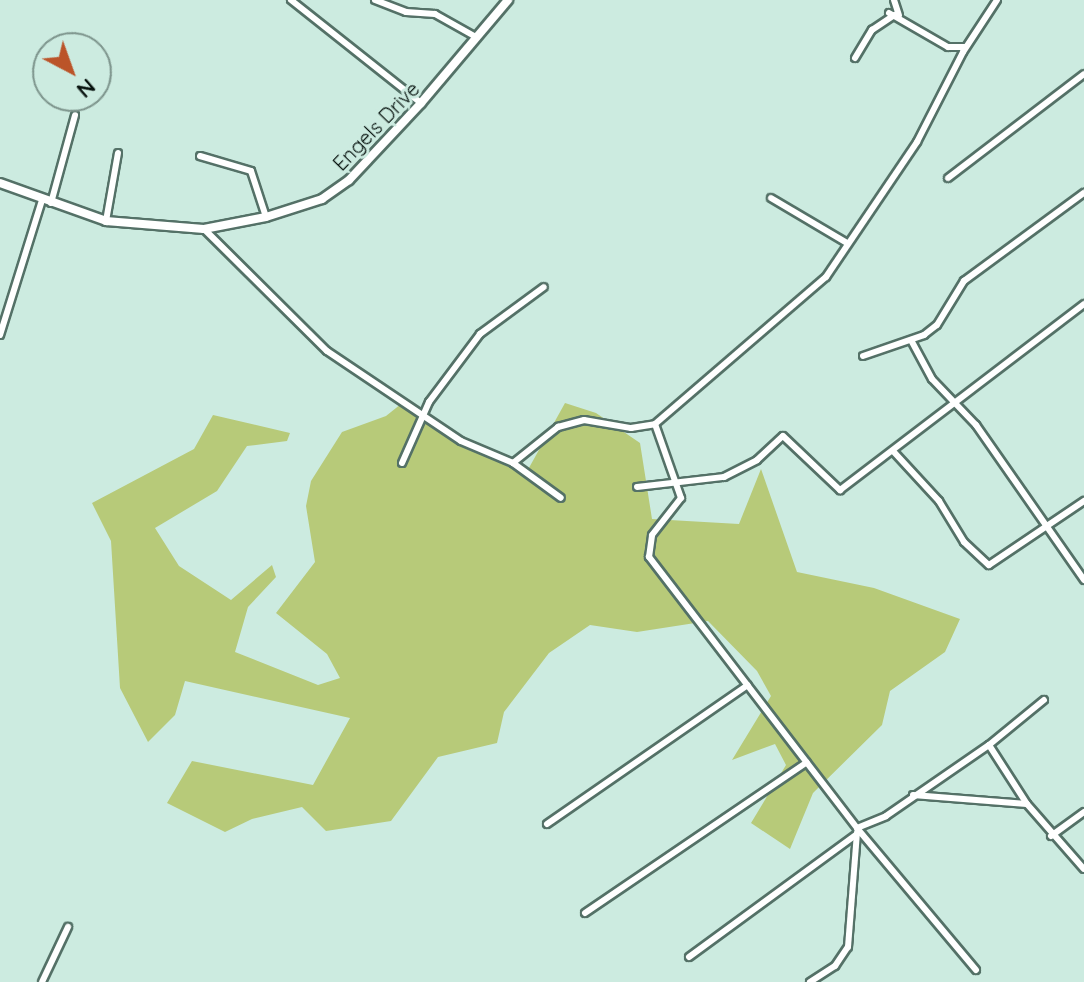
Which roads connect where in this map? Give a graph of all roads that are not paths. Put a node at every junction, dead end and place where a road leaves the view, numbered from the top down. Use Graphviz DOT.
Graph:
graph roads {
  1 [pos="291,0"];
  2 [pos="375,0"];
  3 [pos="508,0"];
  4 [pos="894,0"];
  5 [pos="997,0"];
  6 [pos="894,14"];
  7 [pos="476,37"];
  8 [pos="965,47"];
  9 [pos="855,58"];
  10 [pos="1084,74"];
  11 [pos="421,103"];
  12 [pos="75,115"];
  13 [pos="118,153"];
  14 [pos="200,156"];
  15 [pos="948,178"];
  16 [pos="0,183"];
  17 [pos="1084,193"];
  18 [pos="771,198"];
  19 [pos="47,201"];
  20 [pos="266,217"];
  21 [pos="106,221"];
  22 [pos="204,229"];
  23 [pos="847,243"];
  24 [pos="544,287"];
  25 [pos="1084,304"];
  26 [pos="0,335"];
  27 [pos="911,340"];
  28 [pos="863,356"];
  29 [pos="956,402"];
  30 [pos="425,416"];
  31 [pos="655,424"];
  32 [pos="893,451"];
  33 [pos="402,463"];
  34 [pos="513,463"];
  35 [pos="680,486"];
  36 [pos="637,487"];
  37 [pos="561,498"];
  38 [pos="1084,501"];
  39 [pos="1050,526"];
  40 [pos="1084,580"];
  41 [pos="748,685"];
  42 [pos="1044,700"];
  43 [pos="989,745"];
  44 [pos="807,762"];
  45 [pos="913,795"];
  46 [pos="1027,804"];
  47 [pos="1084,812"];
  48 [pos="547,824"];
  49 [pos="857,831"];
  50 [pos="1051,836"];
  51 [pos="1084,869"];
  52 [pos="585,913"];
  53 [pos="68,927"];
  54 [pos="689,957"];
  55 [pos="976,970"];
  56 [pos="42,982"];
  57 [pos="810,982"];
  1 -- 11 [label="street"];
  2 -- 7 [label="street"];
  3 -- 7 [label="street, Engels Drive"];
  4 -- 6 [label="street"];
  5 -- 8 [label="street"];
  6 -- 8 [label="street"];
  6 -- 9 [label="street"];
  7 -- 11 [label="street, Engels Drive"];
  8 -- 23 [label="street"];
  10 -- 15 [label="street"];
  11 -- 20 [label="street, Engels Drive"];
  12 -- 19 [label="street"];
  13 -- 21 [label="street"];
  14 -- 20 [label="street"];
  16 -- 19 [label="street, Engels Drive"];
  17 -- 27 [label="street"];
  18 -- 23 [label="street"];
  19 -- 21 [label="street, Engels Drive"];
  19 -- 26 [label="street"];
  20 -- 22 [label="street, Engels Drive"];
  21 -- 22 [label="street, Engels Drive"];
  22 -- 30 [label="street"];
  23 -- 31 [label="street"];
  24 -- 30 [label="street"];
  25 -- 29 [label="street"];
  27 -- 28 [label="street"];
  27 -- 29 [label="street"];
  29 -- 32 [label="street"];
  29 -- 39 [label="street"];
  30 -- 33 [label="street"];
  30 -- 34 [label="street"];
  31 -- 34 [label="street"];
  31 -- 35 [label="street"];
  32 -- 35 [label="street"];
  32 -- 39 [label="street"];
  34 -- 37 [label="street"];
  35 -- 36 [label="street"];
  35 -- 41 [label="street"];
  38 -- 39 [label="street"];
  39 -- 40 [label="street"];
  41 -- 44 [label="street"];
  41 -- 48 [label="street"];
  42 -- 43 [label="street"];
  43 -- 45 [label="street"];
  43 -- 46 [label="street"];
  44 -- 49 [label="street"];
  44 -- 52 [label="street"];
  45 -- 46 [label="street"];
  45 -- 49 [label="street"];
  46 -- 50 [label="street"];
  47 -- 50 [label="street"];
  49 -- 54 [label="street"];
  49 -- 55 [label="street"];
  49 -- 57 [label="street"];
  50 -- 51 [label="street"];
  53 -- 56 [label="street"];
}
